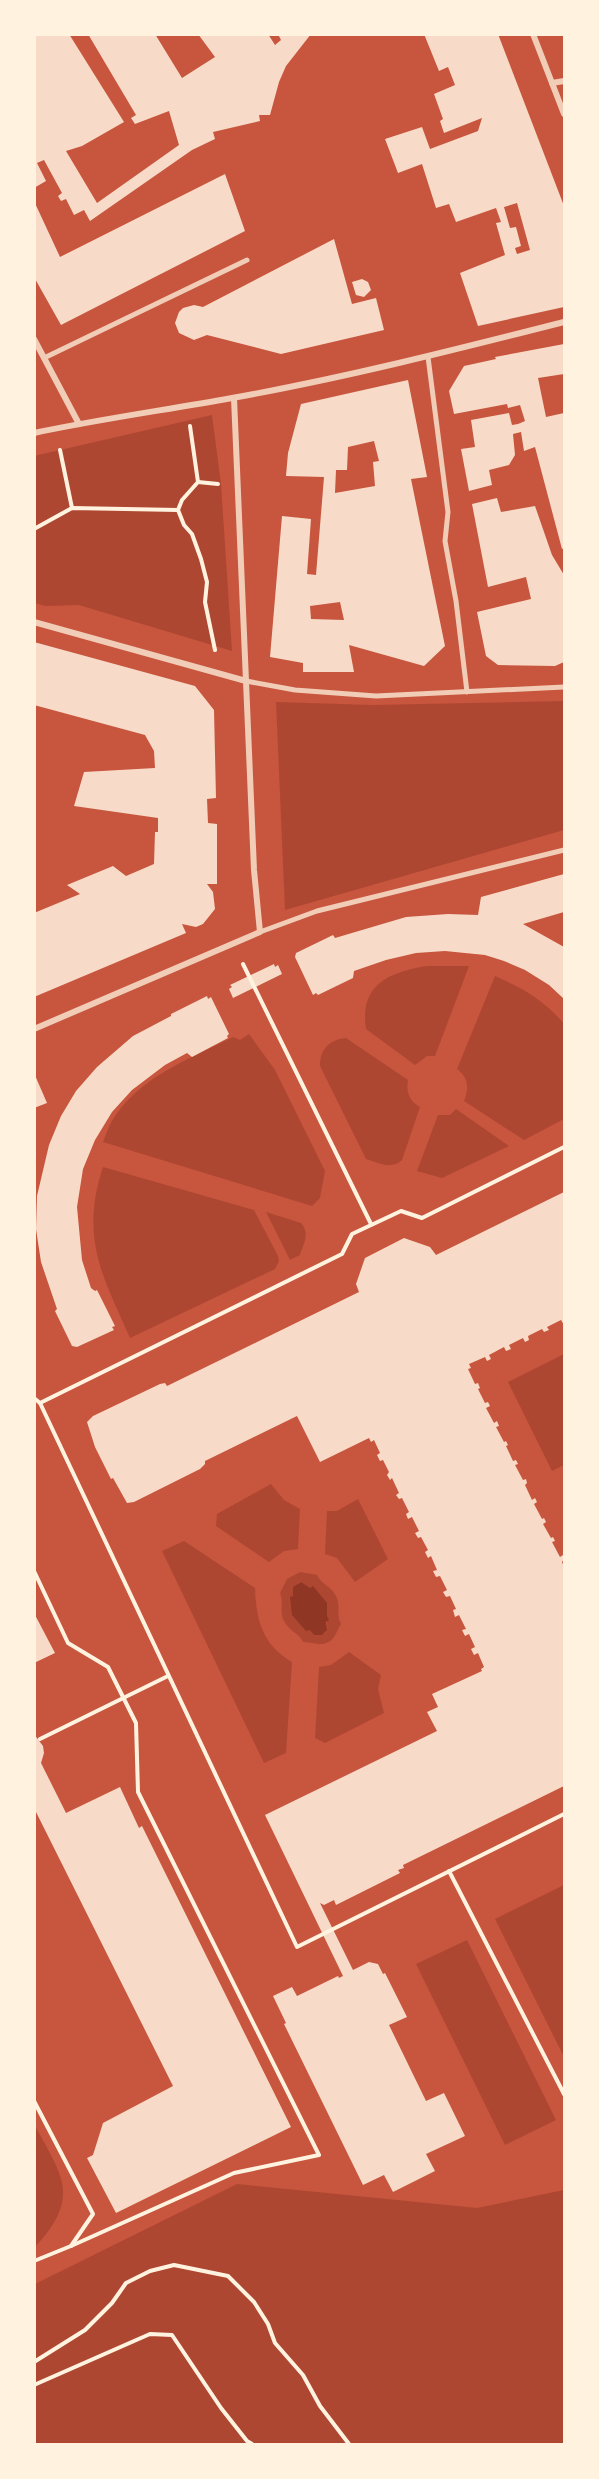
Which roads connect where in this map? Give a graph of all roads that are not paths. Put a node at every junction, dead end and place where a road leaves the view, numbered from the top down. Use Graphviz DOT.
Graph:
graph roads {
  1 [pos="533,34"];
  2 [pos="564,81"];
  3 [pos="552,83"];
  4 [pos="564,114"];
  5 [pos="247,260"];
  6 [pos="564,322"];
  7 [pos="34,339"];
  8 [pos="428,357"];
  9 [pos="44,358"];
  10 [pos="234,398"];
  11 [pos="79,423"];
  12 [pos="34,433"];
  13 [pos="34,622"];
  14 [pos="246,681"];
  15 [pos="564,687"];
  16 [pos="467,692"];
  17 [pos="564,850"];
  18 [pos="260,932"];
  19 [pos="34,1029"];
  1 -- 3 [label="street"];
  2 -- 3 [label="street"];
  3 -- 4 [label="street"];
  5 -- 9 [label="street"];
  6 -- 8 [label="street"];
  7 -- 9 [label="street"];
  8 -- 10 [label="street"];
  8 -- 16 [label="street"];
  9 -- 11 [label="street"];
  10 -- 11 [label="street"];
  10 -- 14 [label="street"];
  11 -- 12 [label="street"];
  13 -- 14 [label="street"];
  14 -- 16 [label="street"];
  14 -- 18 [label="street"];
  15 -- 16 [label="street"];
  17 -- 18 [label="street"];
  18 -- 19 [label="street"];
}
